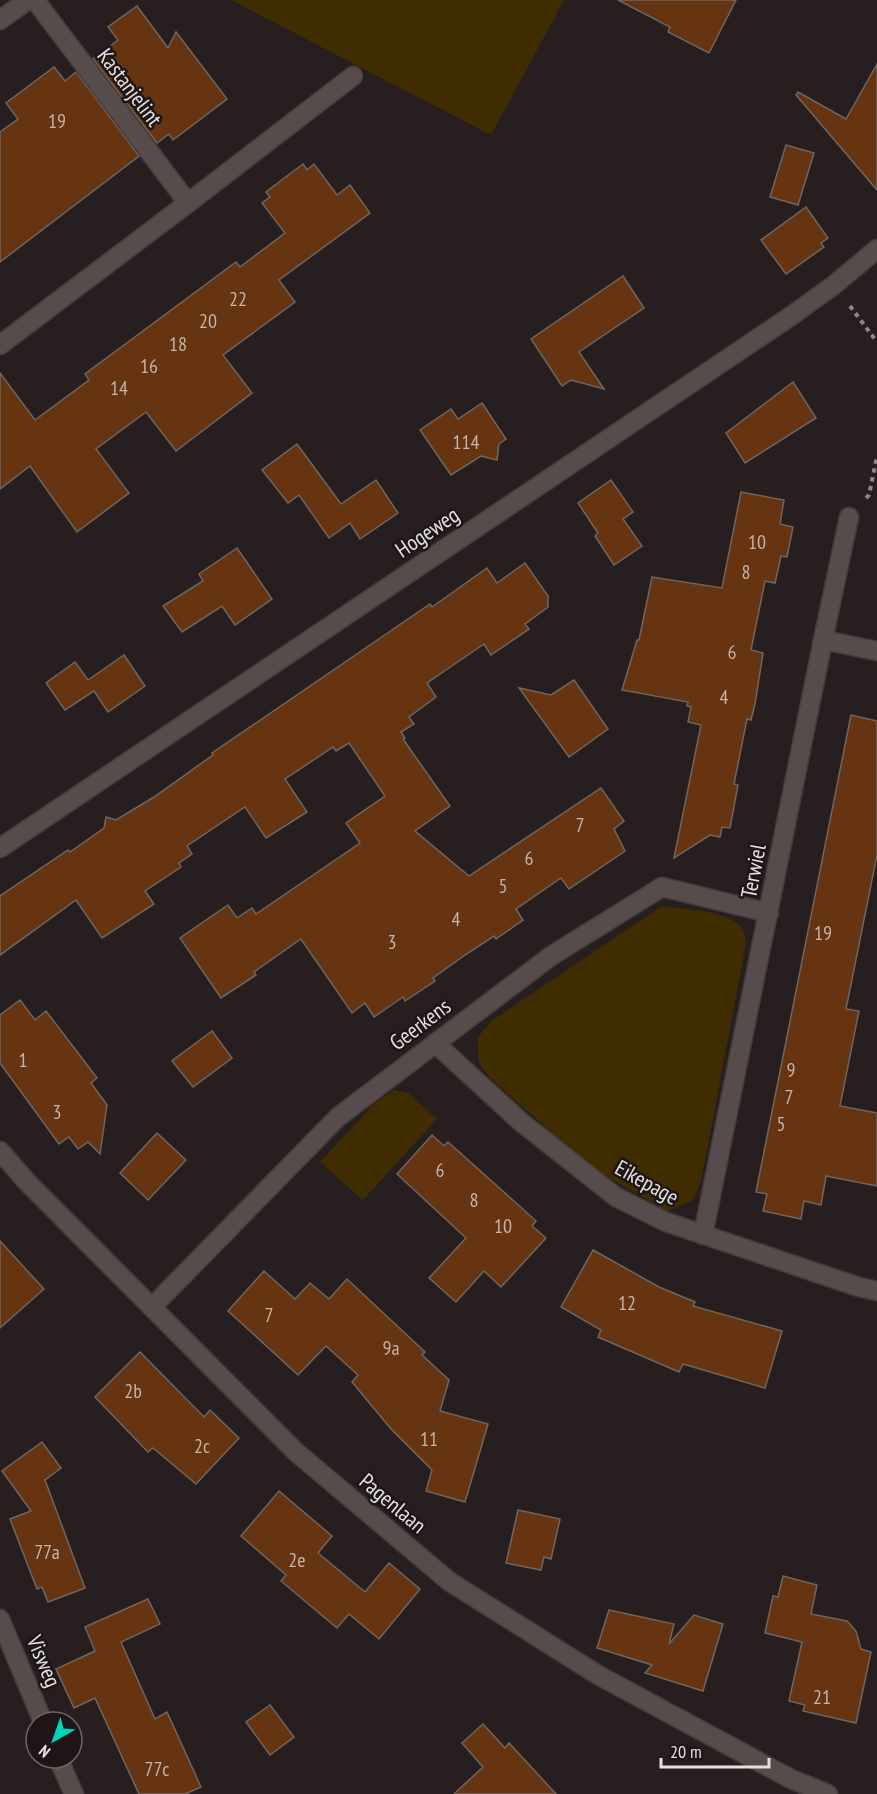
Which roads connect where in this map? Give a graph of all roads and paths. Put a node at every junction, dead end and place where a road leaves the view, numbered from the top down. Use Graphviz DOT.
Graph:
graph roads {
  1 [pos="28,0"];
  2 [pos="35,0"];
  3 [pos="0,20"];
  4 [pos="353,76"];
  5 [pos="188,203"];
  6 [pos="877,249"];
  7 [pos="834,285"];
  8 [pos="877,342"];
  9 [pos="0,345"];
  10 [pos="877,456"];
  11 [pos="849,517"];
  12 [pos="823,640"];
  13 [pos="877,651"];
  14 [pos="0,848"];
  15 [pos="769,914"];
  16 [pos="435,1043"];
  17 [pos="0,1152"];
  18 [pos="703,1235"];
  19 [pos="877,1291"];
  20 [pos="153,1306"];
  21 [pos="0,1619"];
  22 [pos="38,1710"];
  23 [pos="63,1770"];
  24 [pos="74,1794"];
  25 [pos="828,1794"];
  1 -- 3 [label="street"];
  2 -- 5 [label="street, Kastanjelint"];
  4 -- 5 [label="street"];
  5 -- 9 [label="street"];
  6 -- 7 [label="street, Hogeweg"];
  7 -- 8 [label="path"];
  7 -- 14 [label="street, Hogeweg"];
  10 -- 11 [label="path"];
  11 -- 12 [label="street, Terwiel"];
  12 -- 13 [label="street"];
  12 -- 15 [label="street, Terwiel"];
  15 -- 16 [label="street, Geerkens"];
  15 -- 18 [label="street, Terwiel"];
  16 -- 18 [label="street, Eikepage"];
  16 -- 20 [label="street, Geerkens"];
  17 -- 20 [label="street, Pagenlaan"];
  18 -- 19 [label="street, Eikepage"];
  20 -- 25 [label="street, Pagenlaan"];
  21 -- 22 [label="street, Visweg"];
  23 -- 24 [label="street"];
}
